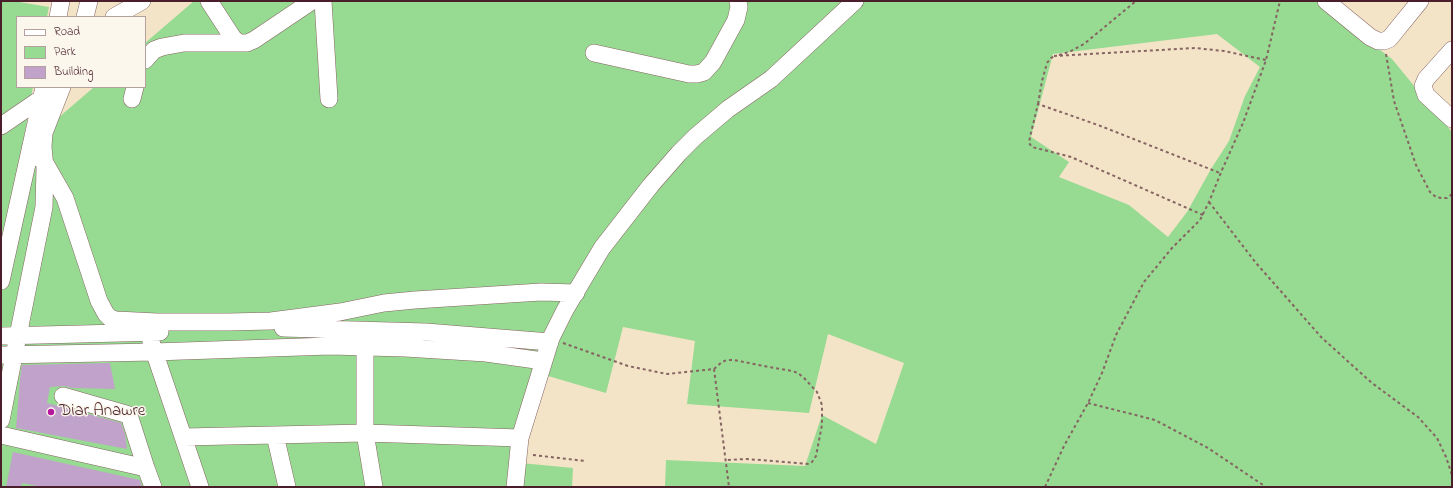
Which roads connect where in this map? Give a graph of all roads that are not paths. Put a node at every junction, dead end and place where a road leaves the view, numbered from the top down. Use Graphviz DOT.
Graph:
graph roads {
  1 [pos="61,1"];
  2 [pos="88,1"];
  3 [pos="142,1"];
  4 [pos="209,1"];
  5 [pos="312,1"];
  6 [pos="323,1"];
  7 [pos="738,1"];
  8 [pos="854,1"];
  9 [pos="1326,1"];
  10 [pos="1420,1"];
  11 [pos="58,16"];
  12 [pos="85,16"];
  13 [pos="116,16"];
  14 [pos="239,43"];
  15 [pos="1452,50"];
  16 [pos="594,53"];
  17 [pos="146,59"];
  18 [pos="55,88"];
  19 [pos="62,88"];
  20 [pos="42,93"];
  21 [pos="329,99"];
  22 [pos="1452,119"];
  23 [pos="1,126"];
  24 [pos="30,149"];
  25 [pos="45,163"];
  26 [pos="1,281"];
  27 [pos="576,293"];
  28 [pos="365,330"];
  29 [pos="147,333"];
  30 [pos="9,336"];
  31 [pos="550,340"];
  32 [pos="365,347"];
  33 [pos="154,352"];
  34 [pos="7,355"];
  35 [pos="543,361"];
  36 [pos="62,396"];
  37 [pos="1,420"];
  38 [pos="365,433"];
  39 [pos="1,435"];
  40 [pos="275,435"];
  41 [pos="184,437"];
  42 [pos="519,446"];
  43 [pos="146,468"];
  44 [pos="153,487"];
  45 [pos="200,487"];
  46 [pos="287,487"];
  47 [pos="374,487"];
  48 [pos="516,487"];
  1 -- 11 [label="street"];
  2 -- 12 [label="street"];
  3 -- 13 [label="street"];
  4 -- 14 [label="street"];
  5 -- 14 [label="street"];
  6 -- 21 [label="street"];
  7 -- 16 [label="street"];
  8 -- 27 [label="street"];
  9 -- 10 [label="street"];
  14 -- 17 [label="street"];
  15 -- 22 [label="street"];
  18 -- 20 [label="street"];
  19 -- 25 [label="street"];
  20 -- 23 [label="street"];
  20 -- 24 [label="street"];
  24 -- 25 [label="street"];
  24 -- 26 [label="street"];
  25 -- 27 [label="street"];
  25 -- 30 [label="street"];
  27 -- 31 [label="street"];
  28 -- 29 [label="street"];
  28 -- 31 [label="street"];
  28 -- 32 [label="street"];
  29 -- 30 [label="street"];
  29 -- 33 [label="street"];
  30 -- 34 [label="street"];
  31 -- 35 [label="street"];
  32 -- 33 [label="street"];
  32 -- 35 [label="street"];
  32 -- 38 [label="street"];
  33 -- 34 [label="street"];
  33 -- 41 [label="street"];
  34 -- 37 [label="street"];
  35 -- 42 [label="street"];
  36 -- 43 [label="street"];
  38 -- 40 [label="street"];
  38 -- 42 [label="street"];
  38 -- 47 [label="street"];
  39 -- 43 [label="street"];
  40 -- 41 [label="street"];
  40 -- 46 [label="street"];
  41 -- 45 [label="street"];
  42 -- 48 [label="street"];
  43 -- 44 [label="street"];
}
